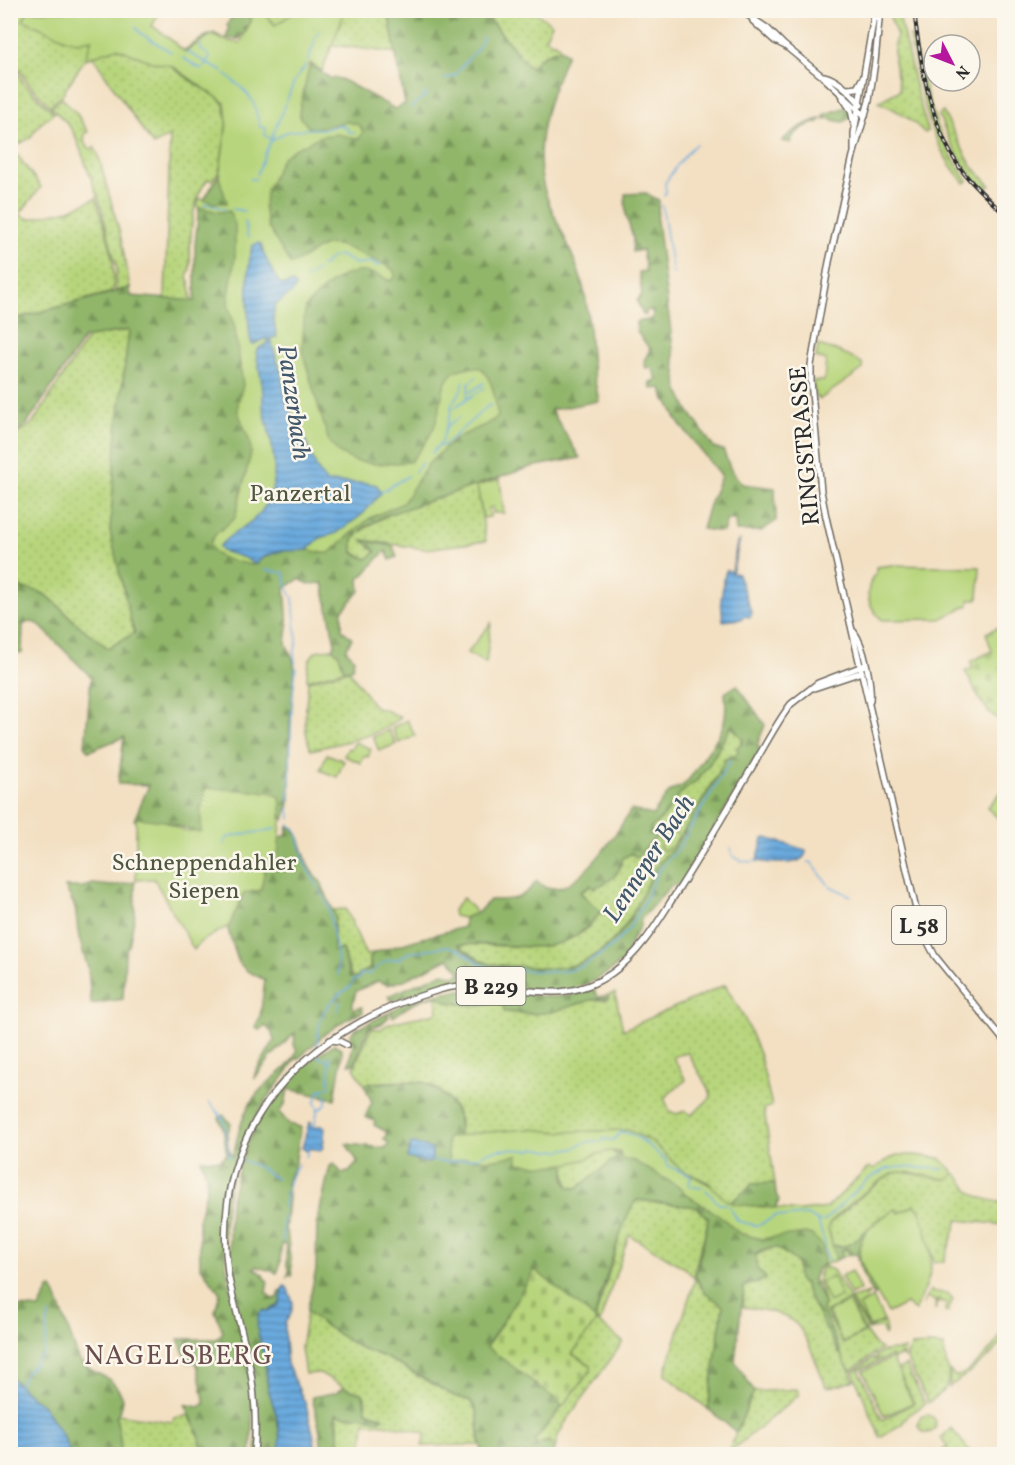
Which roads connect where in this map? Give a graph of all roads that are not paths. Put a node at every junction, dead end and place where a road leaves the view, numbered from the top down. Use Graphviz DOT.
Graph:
graph roads {
  1 [pos="740,10"];
  2 [pos="874,10"];
  3 [pos="880,10"];
  4 [pos="866,64"];
  5 [pos="822,76"];
  6 [pos="837,89"];
  7 [pos="846,89"];
  8 [pos="860,106"];
  9 [pos="866,113"];
  10 [pos="855,128"];
  11 [pos="854,154"];
  12 [pos="863,669"];
  13 [pos="341,1032"];
  14 [pos="328,1040"];
  15 [pos="1005,1041"];
  16 [pos="254,1455"];
  1 -- 5 [label="main road"];
  2 -- 4 [label="main road, RINGSTRASSE"];
  3 -- 9 [label="main road, RINGSTRASSE"];
  4 -- 7 [label="main road"];
  4 -- 8 [label="main road, RINGSTRASSE"];
  5 -- 6 [label="main road"];
  5 -- 7 [label="main road"];
  6 -- 8 [label="main road"];
  6 -- 10 [label="main road"];
  7 -- 8 [label="main road"];
  8 -- 9 [label="main road"];
  8 -- 10 [label="main road, RINGSTRASSE"];
  9 -- 11 [label="main road, RINGSTRASSE"];
  10 -- 11 [label="main road, RINGSTRASSE"];
  11 -- 12 [label="main road, RINGSTRASSE"];
  12 -- 13 [label="main road, B 229"];
  12 -- 15 [label="main road, RINGSTRASSE / L 58"];
  13 -- 14 [label="main road, B 229"];
  13 -- 14 [label="main road"];
  14 -- 16 [label="main road, B 229"];
}
